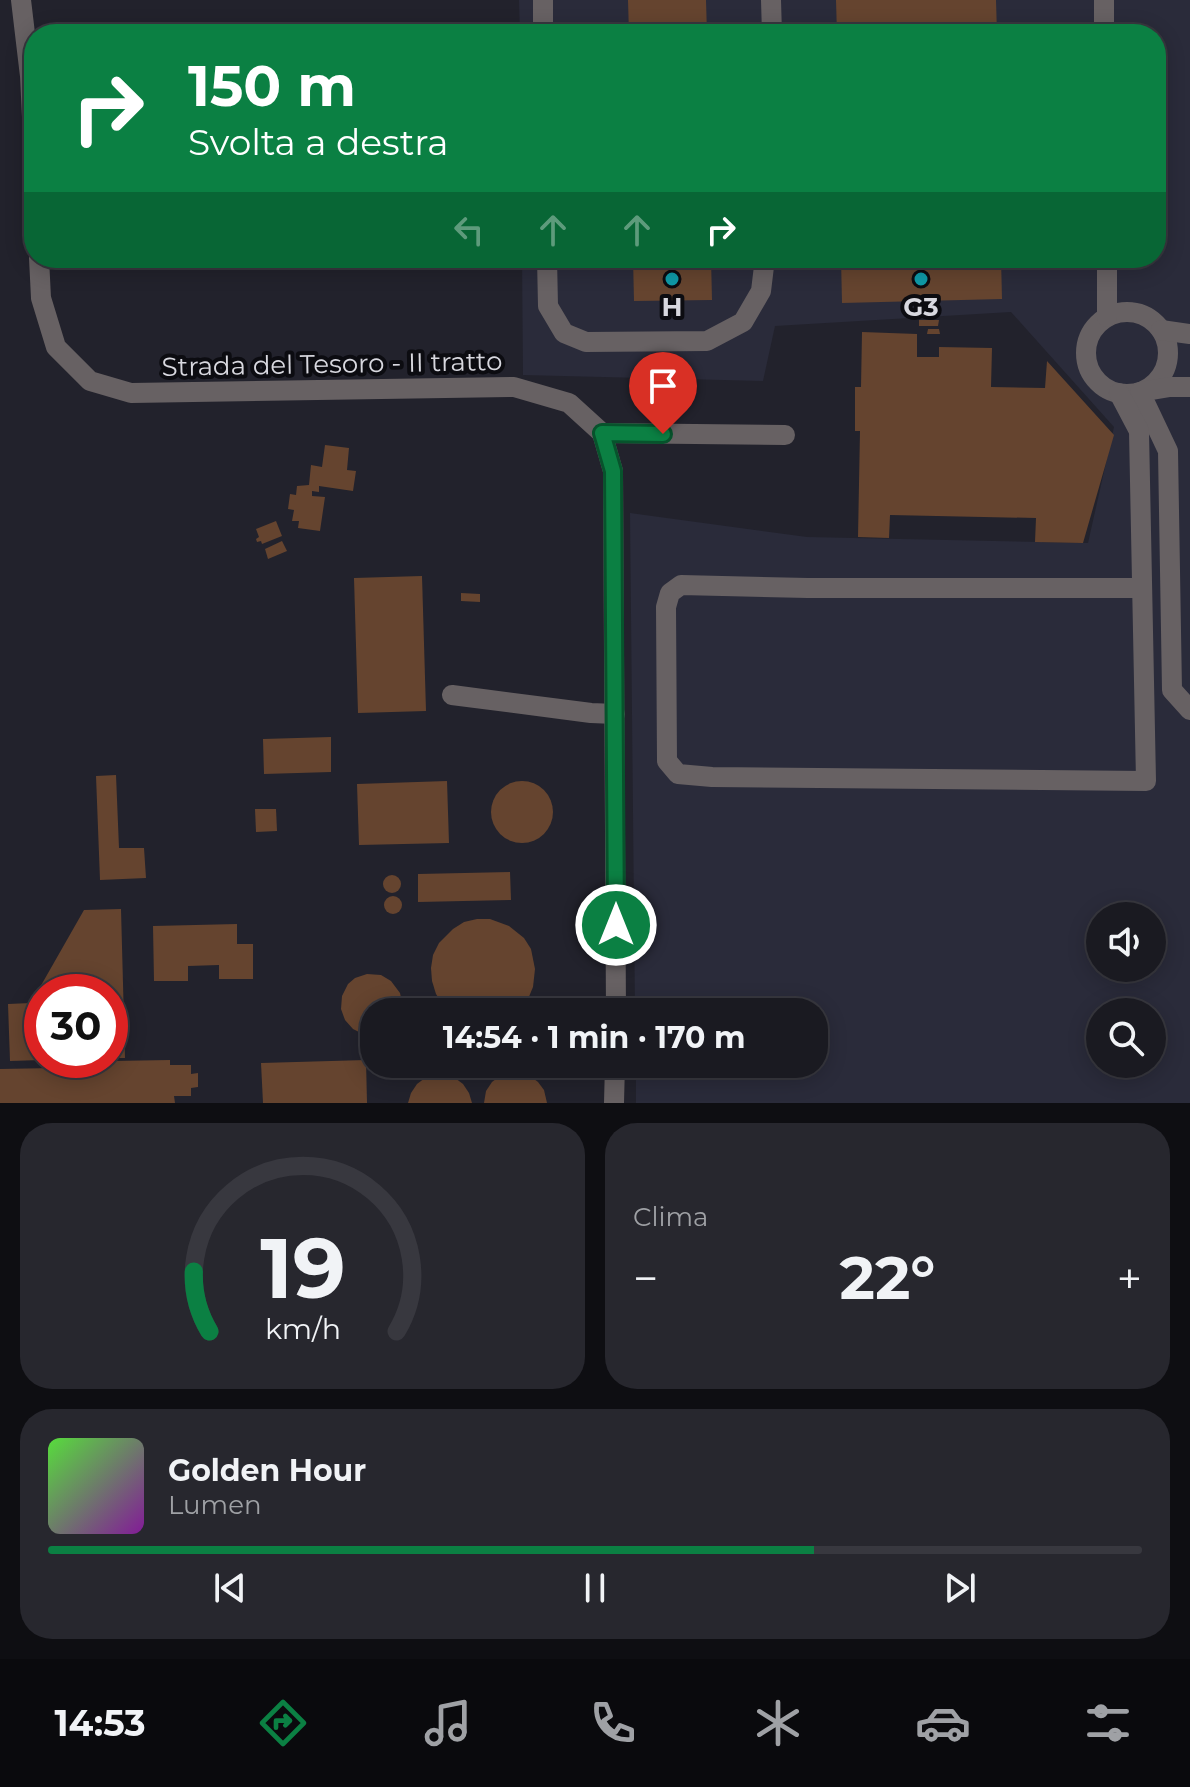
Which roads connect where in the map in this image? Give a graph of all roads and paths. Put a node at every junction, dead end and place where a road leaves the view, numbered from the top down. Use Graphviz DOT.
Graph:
graph roads {
  1 [pos="21,0"];
  2 [pos="543,0"];
  3 [pos="771,0"];
  4 [pos="1104,0"];
  5 [pos="543,24"];
  6 [pos="772,24"];
  7 [pos="1104,24"];
  8 [pos="24,25"];
  9 [pos="40,268"];
  10 [pos="547,268"];
  11 [pos="764,268"];
  12 [pos="1107,268"];
  13 [pos="1107,317"];
  14 [pos="1161,330"];
  15 [pos="1190,334"];
  16 [pos="1190,387"];
  17 [pos="1140,392"];
  18 [pos="1119,393"];
  19 [pos="602,433"];
  20 [pos="785,435"];
  21 [pos="1142,588"];
  22 [pos="452,695"];
  23 [pos="1190,710"];
  24 [pos="615,714"];
  25 [pos="616,998"];
  26 [pos="615,1078"];
  27 [pos="614,1103"];
  1 -- 8 [label="street"];
  2 -- 5 [label="street"];
  3 -- 6 [label="street"];
  4 -- 7 [label="street"];
  9 -- 19 [label="street, Strada del Tesoro - II tratto"];
  10 -- 11 [label="street"];
  12 -- 13 [label="street"];
  13 -- 14 [label="street"];
  13 -- 18 [label="street"];
  14 -- 15 [label="street"];
  14 -- 17 [label="street"];
  16 -- 17 [label="street"];
  17 -- 18 [label="street"];
  17 -- 23 [label="street"];
  18 -- 21 [label="street"];
  19 -- 20 [label="street"];
  19 -- 24 [label="street"];
  21 -- 21 [label="street"];
  22 -- 24 [label="street"];
  24 -- 25 [label="street"];
  26 -- 27 [label="street"];
}
